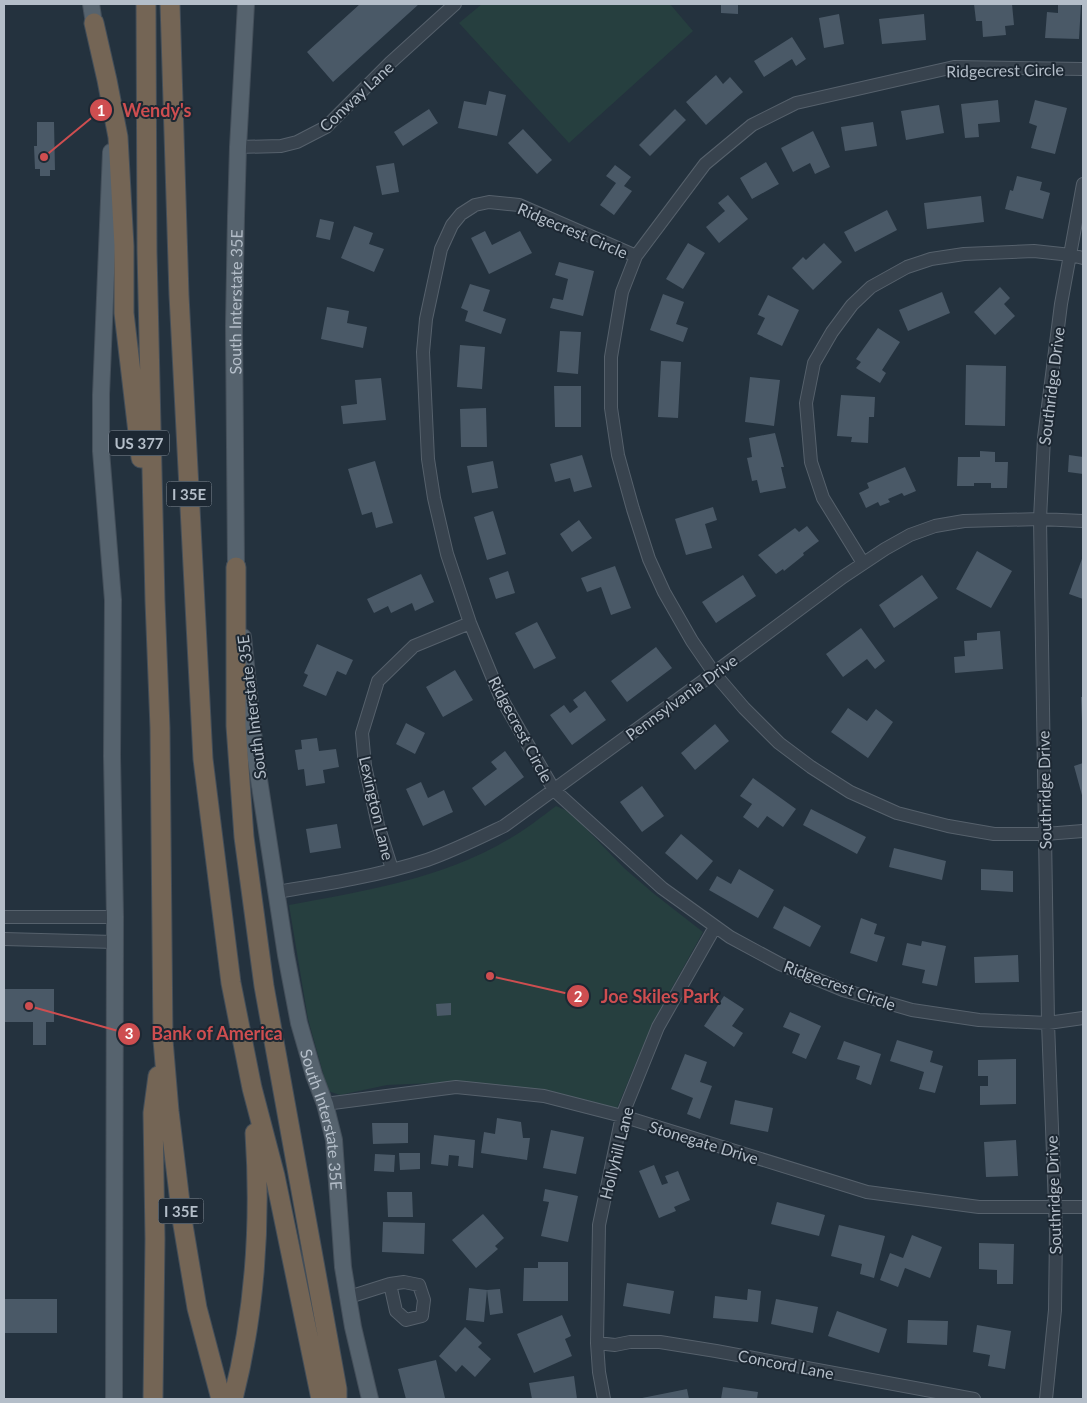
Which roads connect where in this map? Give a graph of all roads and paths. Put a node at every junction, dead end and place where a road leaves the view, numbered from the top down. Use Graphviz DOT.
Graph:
graph roads {
  1 [pos="91,4"];
  2 [pos="146,4"];
  3 [pos="170,4"];
  4 [pos="246,4"];
  5 [pos="455,4"];
  6 [pos="94,23"];
  7 [pos="1083,69"];
  8 [pos="238,146"];
  9 [pos="1083,184"];
  10 [pos="1071,255"];
  11 [pos="636,256"];
  12 [pos="1083,258"];
  13 [pos="1040,519"];
  14 [pos="1083,521"];
  15 [pos="864,562"];
  16 [pos="236,567"];
  17 [pos="155,573"];
  18 [pos="470,623"];
  19 [pos="714,673"];
  20 [pos="554,790"];
  21 [pos="1083,830"];
  22 [pos="1045,834"];
  23 [pos="392,869"];
  24 [pos="277,892"];
  25 [pos="4,916"];
  26 [pos="115,917"];
  27 [pos="715,927"];
  28 [pos="4,939"];
  29 [pos="114,942"];
  30 [pos="1083,1018"];
  31 [pos="1048,1023"];
  32 [pos="163,1040"];
  33 [pos="252,1088"];
  34 [pos="325,1104"];
  35 [pos="622,1116"];
  36 [pos="1054,1207"];
  37 [pos="1083,1207"];
  38 [pos="390,1284"];
  39 [pos="349,1297"];
  40 [pos="597,1343"];
  41 [pos="114,1399"];
  42 [pos="152,1399"];
  43 [pos="221,1399"];
  44 [pos="233,1399"];
  45 [pos="321,1399"];
  46 [pos="337,1399"];
  47 [pos="370,1399"];
  48 [pos="604,1399"];
  49 [pos="974,1399"];
  50 [pos="1046,1399"];
  1 -- 6 [label="main road, US 377"];
  2 -- 17 [label="highway, I 35E"];
  3 -- 33 [label="highway, I 35E"];
  4 -- 8 [label="main road, South Interstate 35E"];
  5 -- 8 [label="street, Conway Lane"];
  6 -- 17 [label="highway, US 377"];
  6 -- 26 [label="main road"];
  7 -- 11 [label="street, Ridgecrest Circle"];
  8 -- 16 [label="main road, South Interstate 35E"];
  9 -- 10 [label="street, Southridge Drive"];
  10 -- 12 [label="street"];
  10 -- 13 [label="street, Southridge Drive"];
  10 -- 15 [label="street"];
  11 -- 18 [label="street, Ridgecrest Circle"];
  11 -- 19 [label="street, Ridgecrest Circle"];
  13 -- 14 [label="street, Pennsylvania Drive"];
  13 -- 15 [label="street, Pennsylvania Drive"];
  13 -- 22 [label="street, Southridge Drive"];
  15 -- 19 [label="street, Pennsylvania Drive"];
  16 -- 24 [label="main road, South Interstate 35E"];
  16 -- 46 [label="highway"];
  17 -- 32 [label="highway, I 35E"];
  18 -- 20 [label="street, Ridgecrest Circle"];
  18 -- 23 [label="street, Lexington Lane"];
  19 -- 20 [label="street, Pennsylvania Drive"];
  19 -- 22 [label="street, Ridgecrest Circle"];
  20 -- 23 [label="street, Pennsylvania Drive"];
  20 -- 27 [label="street, Ridgecrest Circle"];
  21 -- 22 [label="street, Ridgecrest Circle"];
  22 -- 31 [label="street, Southridge Drive"];
  23 -- 24 [label="street, Pennsylvania Drive"];
  24 -- 34 [label="main road, South Interstate 35E"];
  25 -- 26 [label="street"];
  26 -- 29 [label="main road"];
  27 -- 31 [label="street, Ridgecrest Circle"];
  27 -- 35 [label="street, Hollyhill Lane"];
  28 -- 29 [label="street"];
  29 -- 41 [label="main road"];
  30 -- 31 [label="street, Ridgecrest Circle"];
  31 -- 36 [label="street, Southridge Drive"];
  32 -- 42 [label="highway"];
  32 -- 43 [label="highway, I 35E"];
  33 -- 44 [label="highway"];
  33 -- 45 [label="highway, I 35E"];
  34 -- 35 [label="street, Stonegate Drive"];
  34 -- 39 [label="main road, South Interstate 35E"];
  35 -- 36 [label="street, Stonegate Drive"];
  35 -- 40 [label="street, Hollyhill Lane"];
  36 -- 37 [label="street, Stonegate Drive"];
  36 -- 50 [label="street, Southridge Drive"];
  38 -- 39 [label="street"];
  39 -- 47 [label="main road, South Interstate 35E"];
  40 -- 48 [label="street, Hollyhill Lane"];
  40 -- 49 [label="street, Concord Lane"];
}
